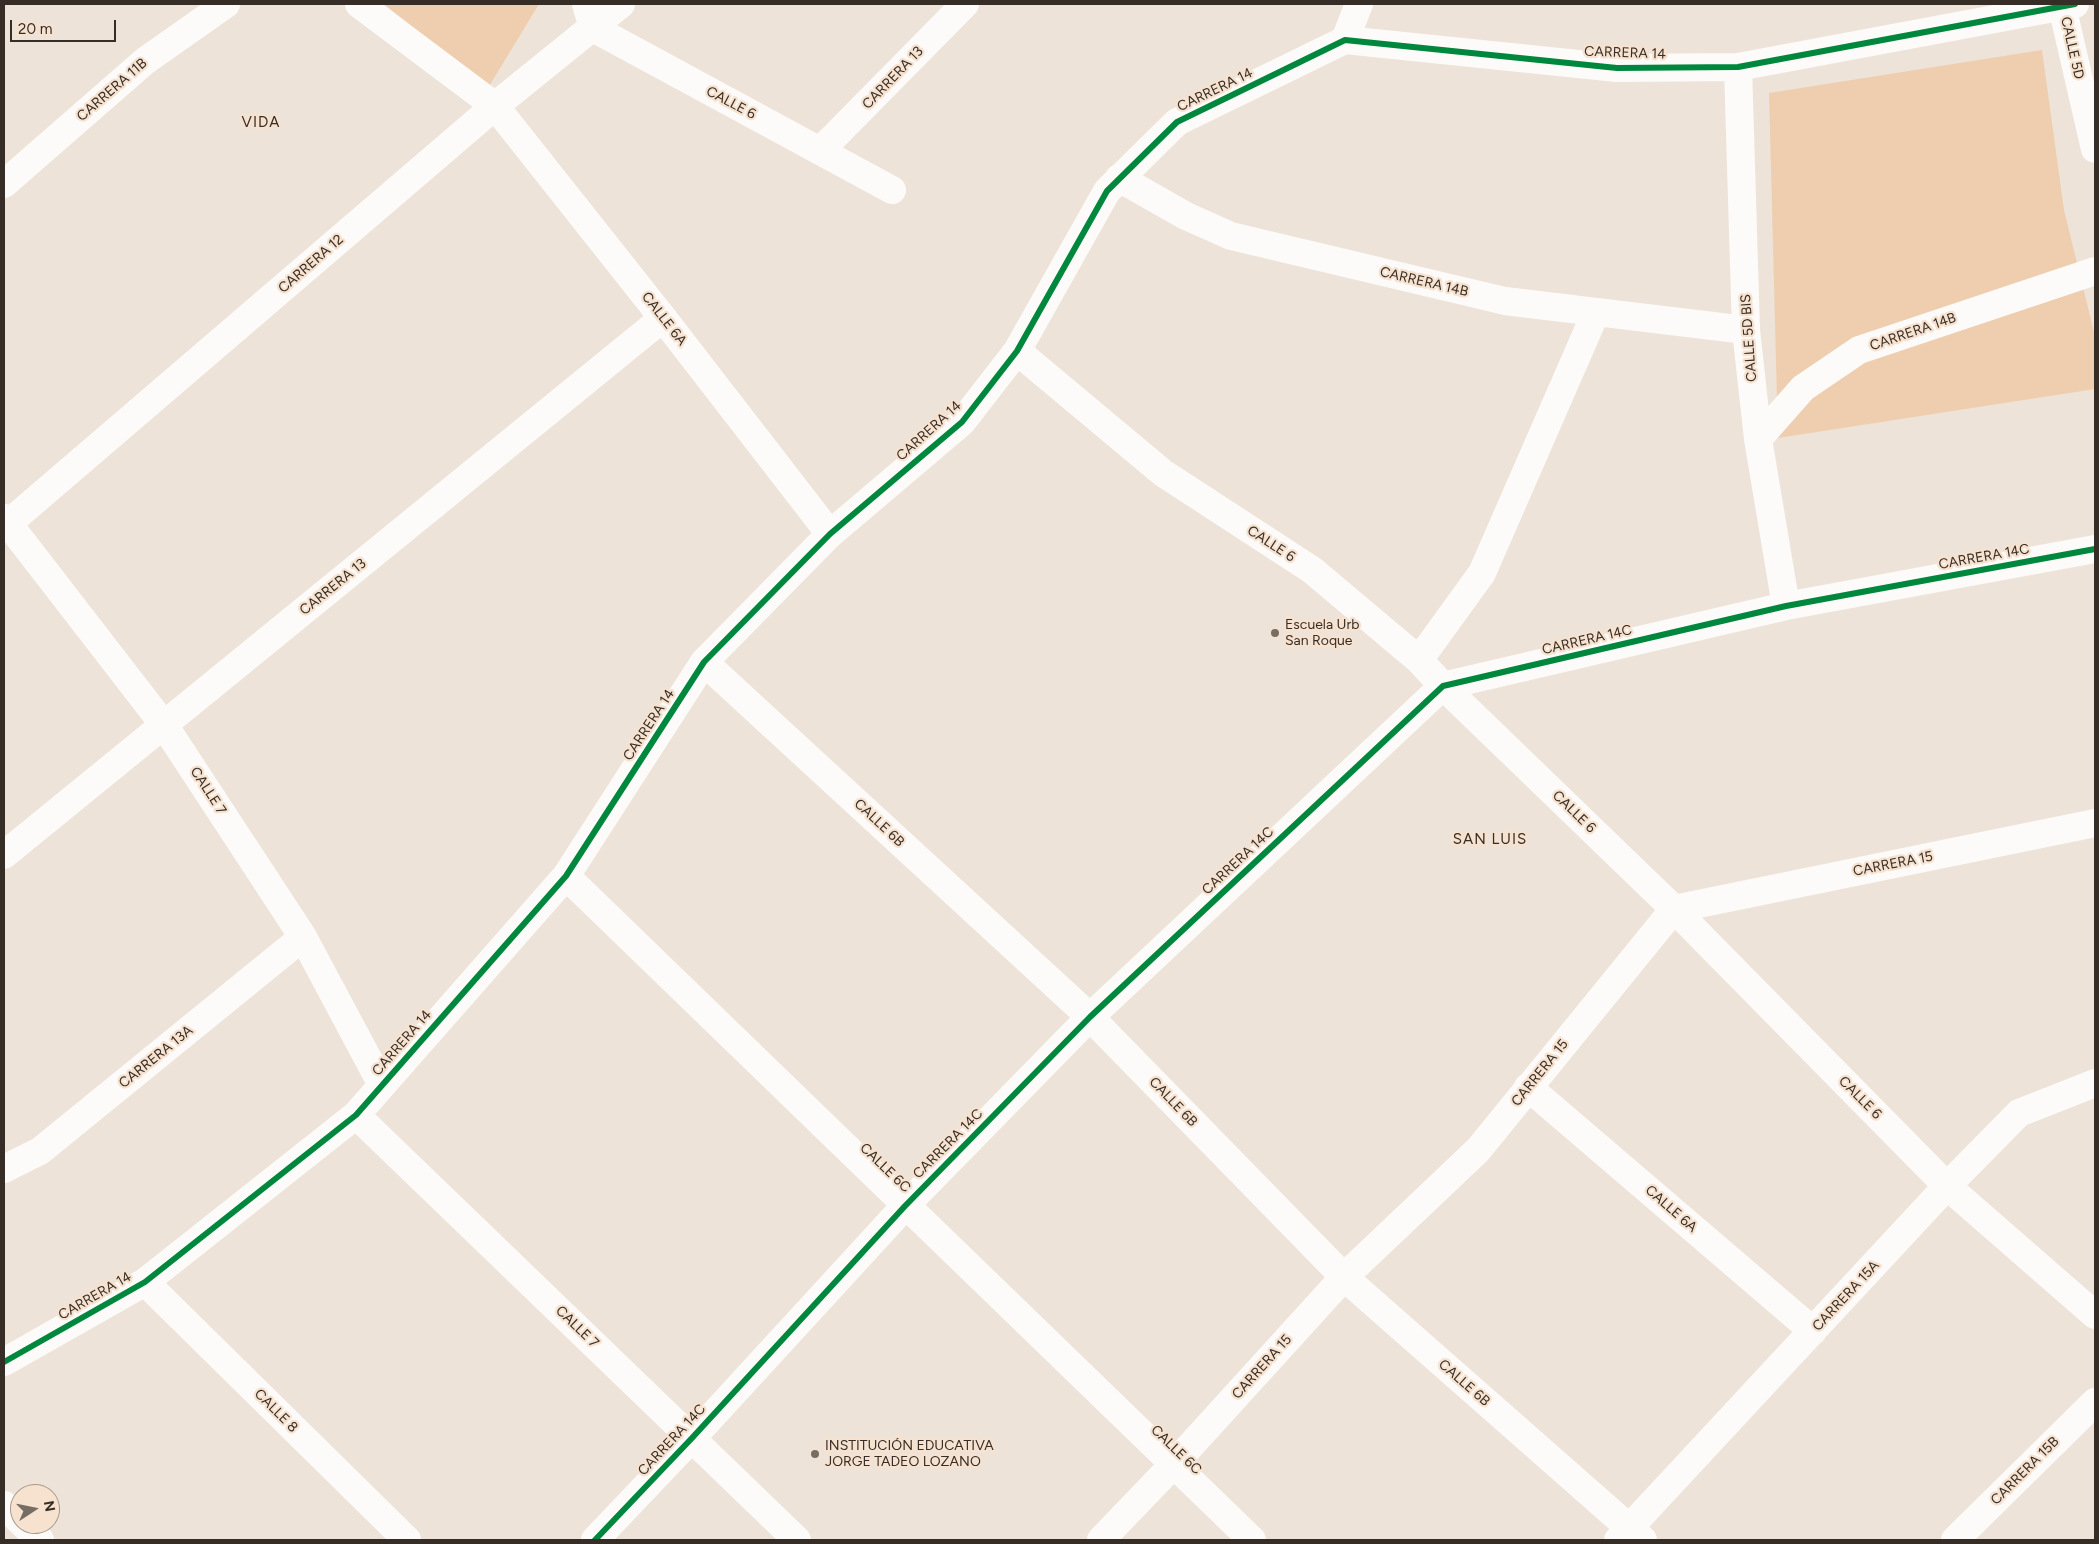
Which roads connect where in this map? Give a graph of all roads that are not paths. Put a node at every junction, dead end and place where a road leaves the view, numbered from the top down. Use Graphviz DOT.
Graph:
graph roads {
  1 [pos="226,4"];
  2 [pos="359,4"];
  3 [pos="621,4"];
  4 [pos="965,4"];
  5 [pos="1359,4"];
  6 [pos="2068,5"];
  7 [pos="589,16"];
  8 [pos="1345,40"];
  9 [pos="1738,67"];
  10 [pos="495,106"];
  11 [pos="2095,149"];
  12 [pos="820,151"];
  13 [pos="1118,178"];
  14 [pos="4,184"];
  15 [pos="892,190"];
  16 [pos="2095,271"];
  17 [pos="1596,312"];
  18 [pos="663,318"];
  19 [pos="1746,330"];
  20 [pos="1017,351"];
  21 [pos="1758,439"];
  22 [pos="5,523"];
  23 [pos="830,534"];
  24 [pos="2095,549"];
  25 [pos="1786,606"];
  26 [pos="1419,660"];
  27 [pos="704,662"];
  28 [pos="1443,686"];
  29 [pos="164,725"];
  30 [pos="2095,823"];
  31 [pos="4,855"];
  32 [pos="566,876"];
  33 [pos="1674,908"];
  34 [pos="303,937"];
  35 [pos="1090,1017"];
  36 [pos="2095,1083"];
  37 [pos="382,1085"];
  38 [pos="1528,1087"];
  39 [pos="356,1115"];
  40 [pos="4,1168"];
  41 [pos="1947,1186"];
  42 [pos="905,1206"];
  43 [pos="1344,1278"];
  44 [pos="145,1282"];
  45 [pos="2095,1315"];
  46 [pos="1813,1331"];
  47 [pos="4,1362"];
  48 [pos="2095,1402"];
  49 [pos="692,1438"];
  50 [pos="1173,1465"];
  51 [pos="1630,1536"];
  52 [pos="407,1540"];
  53 [pos="595,1540"];
  54 [pos="796,1540"];
  55 [pos="1101,1540"];
  56 [pos="1252,1540"];
  57 [pos="1955,1540"];
  1 -- 14 [label="street, CARRERA 11B"];
  2 -- 10 [label="street"];
  3 -- 7 [label="street, CARRERA 12"];
  4 -- 12 [label="street, CARRERA 13"];
  5 -- 8 [label="street"];
  6 -- 9 [label="street, CARRERA 14"];
  6 -- 11 [label="street, CALLE 5D"];
  7 -- 10 [label="street, CARRERA 12"];
  7 -- 12 [label="street, CALLE 6"];
  8 -- 9 [label="street, CARRERA 14"];
  8 -- 13 [label="street, CARRERA 14"];
  9 -- 19 [label="street, CALLE 5D BIS"];
  10 -- 18 [label="street, CALLE 6A"];
  10 -- 22 [label="street, CARRERA 12"];
  12 -- 15 [label="street, CALLE 6"];
  13 -- 17 [label="street, CARRERA 14B"];
  13 -- 20 [label="street, CARRERA 14"];
  16 -- 21 [label="street, CARRERA 14B"];
  17 -- 19 [label="street, CARRERA 14B"];
  17 -- 26 [label="street"];
  18 -- 23 [label="street, CALLE 6A"];
  18 -- 29 [label="street, CARRERA 13"];
  19 -- 21 [label="street, CALLE 5D BIS"];
  20 -- 23 [label="street, CARRERA 14"];
  20 -- 26 [label="street, CALLE 6"];
  21 -- 25 [label="street, CALLE 5D BIS"];
  22 -- 29 [label="street, CALLE 7"];
  23 -- 27 [label="street, CARRERA 14"];
  24 -- 25 [label="street, CARRERA 14C"];
  25 -- 28 [label="street, CARRERA 14C"];
  26 -- 28 [label="street, CALLE 6"];
  27 -- 32 [label="street, CARRERA 14"];
  27 -- 35 [label="street, CALLE 6B"];
  28 -- 33 [label="street, CALLE 6"];
  28 -- 35 [label="street, CARRERA 14C"];
  29 -- 31 [label="street, CARRERA 13"];
  29 -- 34 [label="street, CALLE 7"];
  30 -- 33 [label="street, CARRERA 15"];
  32 -- 37 [label="street, CARRERA 14"];
  32 -- 42 [label="street, CALLE 6C"];
  33 -- 38 [label="street, CARRERA 15"];
  33 -- 41 [label="street, CALLE 6"];
  34 -- 37 [label="street, CALLE 7"];
  34 -- 40 [label="street, CARRERA 13A"];
  35 -- 42 [label="street, CARRERA 14C"];
  35 -- 43 [label="street, CALLE 6B"];
  36 -- 41 [label="street, CARRERA 15A"];
  37 -- 39 [label="street, CARRERA 14"];
  38 -- 43 [label="street, CARRERA 15"];
  38 -- 46 [label="street, CALLE 6A"];
  39 -- 44 [label="street, CARRERA 14"];
  39 -- 49 [label="street, CALLE 7"];
  41 -- 45 [label="street, CALLE 6"];
  41 -- 46 [label="street, CARRERA 15A"];
  42 -- 49 [label="street, CARRERA 14C"];
  42 -- 50 [label="street, CALLE 6C"];
  43 -- 50 [label="street, CARRERA 15"];
  43 -- 51 [label="street, CALLE 6B"];
  44 -- 47 [label="street, CARRERA 14"];
  44 -- 52 [label="street, CALLE 8"];
  46 -- 51 [label="street, CARRERA 15A"];
  48 -- 57 [label="street, CARRERA 15B"];
  49 -- 53 [label="street, CARRERA 14C"];
  49 -- 54 [label="street, CALLE 7"];
  50 -- 55 [label="street, CARRERA 15"];
  50 -- 56 [label="street, CALLE 6C"];
}
